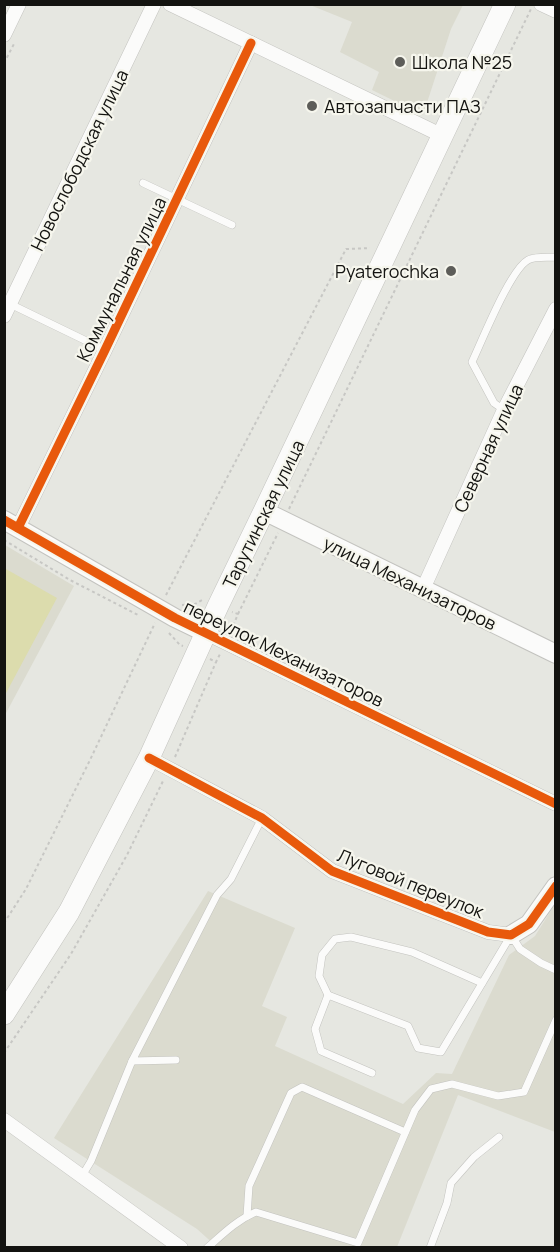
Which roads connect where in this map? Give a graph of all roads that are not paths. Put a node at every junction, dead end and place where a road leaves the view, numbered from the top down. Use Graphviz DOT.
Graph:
graph roads {
  1 [pos="19,4"];
  2 [pos="154,4"];
  3 [pos="170,4"];
  4 [pos="505,4"];
  5 [pos="541,4"];
  6 [pos="555,11"];
  7 [pos="4,35"];
  8 [pos="251,43"];
  9 [pos="443,136"];
  10 [pos="143,183"];
  11 [pos="177,199"];
  12 [pos="232,225"];
  13 [pos="555,257"];
  14 [pos="6,307"];
  15 [pos="555,309"];
  16 [pos="105,350"];
  17 [pos="504,410"];
  18 [pos="264,511"];
  19 [pos="9,529"];
  20 [pos="423,589"];
  21 [pos="206,633"];
  22 [pos="554,650"];
  23 [pos="149,758"];
  24 [pos="555,804"];
  25 [pos="262,818"];
  26 [pos="555,886"];
  27 [pos="511,935"];
  28 [pos="555,970"];
  29 [pos="482,983"];
  30 [pos="328,995"];
  31 [pos="4,1014"];
  32 [pos="555,1020"];
  33 [pos="176,1060"];
  34 [pos="132,1061"];
  35 [pos="372,1073"];
  36 [pos="4,1120"];
  37 [pos="405,1132"];
  38 [pos="499,1137"];
  39 [pos="82,1176"];
  40 [pos="247,1216"];
  41 [pos="181,1248"];
  42 [pos="207,1248"];
  43 [pos="430,1248"];
  1 -- 7 [label="street"];
  2 -- 14 [label="street, Новослободская улица"];
  3 -- 8 [label="street"];
  4 -- 9 [label="main road, Тарутинская улица"];
  5 -- 6 [label="street"];
  8 -- 9 [label="street"];
  8 -- 11 [label="street, Коммунальная улица"];
  9 -- 18 [label="main road, Тарутинская улица"];
  10 -- 11 [label="lane"];
  11 -- 12 [label="lane"];
  11 -- 16 [label="street, Коммунальная улица"];
  13 -- 17 [label="lane"];
  14 -- 16 [label="lane"];
  15 -- 17 [label="street, Северная улица"];
  16 -- 19 [label="street, Коммунальная улица"];
  17 -- 20 [label="street, Северная улица"];
  18 -- 20 [label="street, улица Механизаторов"];
  18 -- 21 [label="main road, Тарутинская улица"];
  19 -- 21 [label="street, переулок Механизаторов"];
  20 -- 22 [label="street, улица Механизаторов"];
  21 -- 23 [label="main road, Тарутинская улица"];
  21 -- 24 [label="street, переулок Механизаторов"];
  23 -- 25 [label="street, Луговой переулок"];
  23 -- 31 [label="main road, Тарутинская улица"];
  25 -- 27 [label="street, Луговой переулок"];
  25 -- 34 [label="lane"];
  26 -- 27 [label="street"];
  27 -- 28 [label="lane"];
  27 -- 29 [label="lane"];
  29 -- 30 [label="lane"];
  29 -- 30 [label="lane"];
  30 -- 35 [label="lane"];
  32 -- 37 [label="lane"];
  33 -- 34 [label="lane"];
  34 -- 39 [label="lane"];
  36 -- 39 [label="street"];
  37 -- 40 [label="lane"];
  37 -- 40 [label="lane"];
  38 -- 43 [label="lane"];
  39 -- 41 [label="street"];
  40 -- 42 [label="lane"];
}
